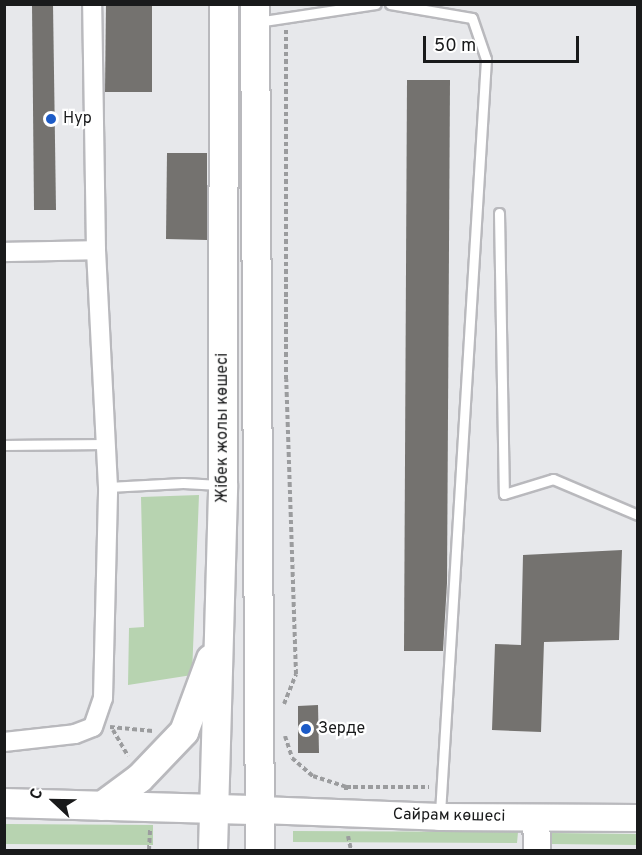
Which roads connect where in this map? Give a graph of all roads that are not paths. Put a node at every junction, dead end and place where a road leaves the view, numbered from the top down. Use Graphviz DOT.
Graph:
graph roads {
  1 [pos="92,4"];
  2 [pos="224,4"];
  3 [pos="376,4"];
  4 [pos="390,4"];
  5 [pos="255,14"];
  6 [pos="499,213"];
  7 [pos="96,250"];
  8 [pos="4,252"];
  9 [pos="106,444"];
  10 [pos="4,445"];
  11 [pos="223,485"];
  12 [pos="108,487"];
  13 [pos="638,515"];
  14 [pos="219,641"];
  15 [pos="4,742"];
  16 [pos="4,803"];
  17 [pos="102,806"];
  18 [pos="214,809"];
  19 [pos="261,810"];
  20 [pos="440,817"];
  21 [pos="536,818"];
  22 [pos="638,818"];
  23 [pos="213,850"];
  24 [pos="260,850"];
  25 [pos="537,850"];
  1 -- 7 [label="street"];
  2 -- 11 [label="main road, Жібек жолы көшесі"];
  3 -- 5 [label="lane"];
  4 -- 20 [label="lane"];
  5 -- 19 [label="main road, Жібек жолы көшесі"];
  6 -- 13 [label="lane"];
  7 -- 8 [label="street"];
  7 -- 9 [label="street"];
  9 -- 10 [label="lane"];
  9 -- 12 [label="street"];
  11 -- 12 [label="lane"];
  11 -- 14 [label="main road, Жібек жолы көшесі"];
  12 -- 15 [label="street"];
  14 -- 17 [label="main road"];
  14 -- 18 [label="main road, Жібек жолы көшесі"];
  16 -- 17 [label="main road"];
  17 -- 18 [label="main road"];
  18 -- 19 [label="main road"];
  18 -- 23 [label="main road, Жібек жолы көшесі"];
  19 -- 20 [label="main road, Сайрам көшесі"];
  19 -- 24 [label="main road, Жібек жолы көшесі"];
  20 -- 21 [label="main road, Сайрам көшесі"];
  21 -- 22 [label="main road, Сайрам көшесі"];
  21 -- 25 [label="main road"];
}
